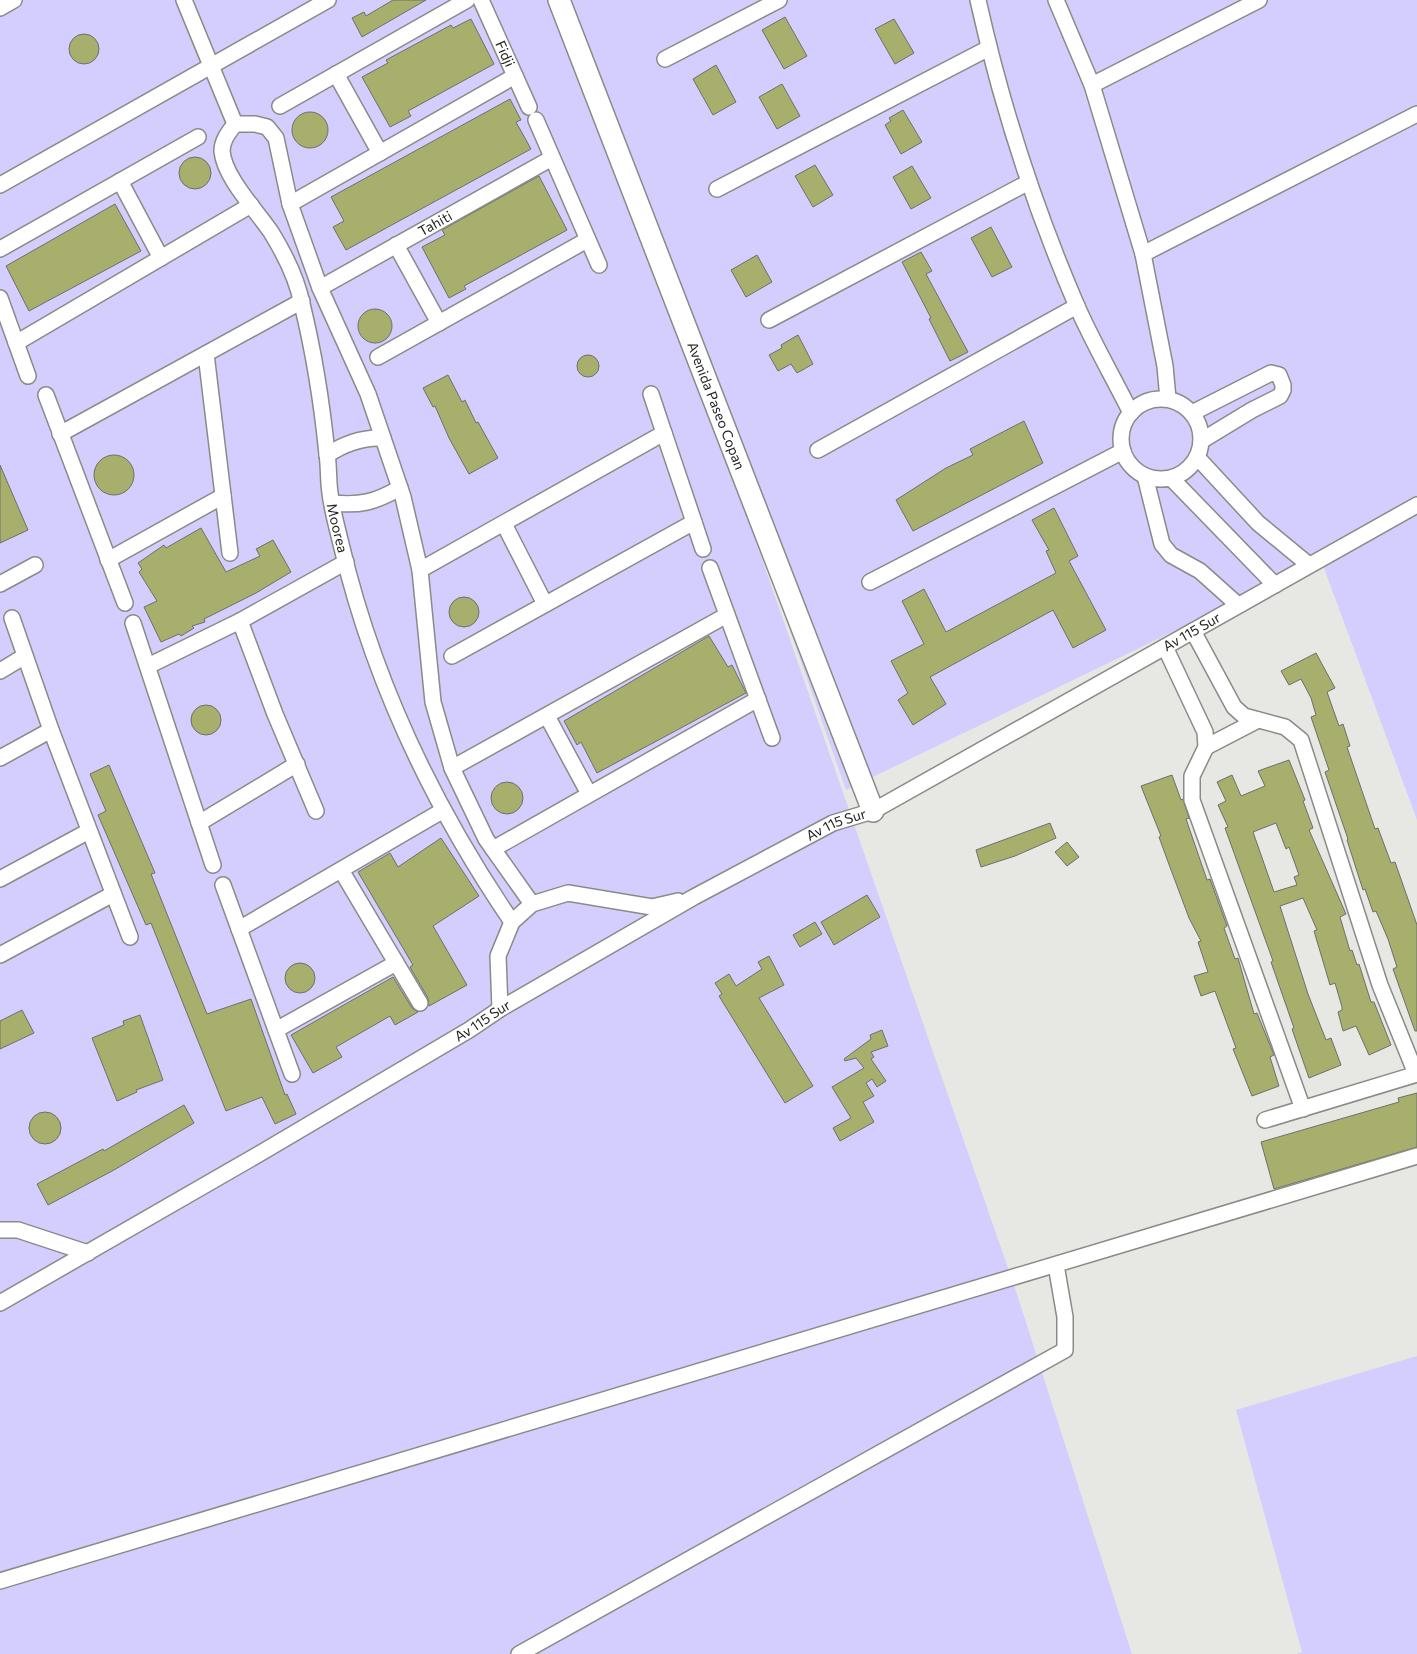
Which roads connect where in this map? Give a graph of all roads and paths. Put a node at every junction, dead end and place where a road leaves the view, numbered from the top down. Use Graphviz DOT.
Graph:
graph roads {
  1 [pos="14,0"];
  2 [pos="184,0"];
  3 [pos="328,0"];
  4 [pos="467,0"];
  5 [pos="481,0"];
  6 [pos="559,0"];
  7 [pos="779,0"];
  8 [pos="978,0"];
  9 [pos="1056,0"];
  10 [pos="1259,0"];
  11 [pos="0,8"];
  12 [pos="989,48"];
  13 [pos="665,59"];
  14 [pos="212,67"];
  15 [pos="336,74"];
  16 [pos="515,76"];
  17 [pos="1092,85"];
  18 [pos="280,106"];
  19 [pos="1417,114"];
  20 [pos="235,124"];
  21 [pos="198,137"];
  22 [pos="380,153"];
  23 [pos="552,158"];
  24 [pos="120,181"];
  25 [pos="1029,182"];
  26 [pos="0,185"];
  27 [pos="717,189"];
  28 [pos="290,204"];
  29 [pos="251,205"];
  30 [pos="587,240"];
  31 [pos="396,245"];
  32 [pos="0,250"];
  33 [pos="1143,254"];
  34 [pos="161,258"];
  35 [pos="599,265"];
  36 [pos="320,288"];
  37 [pos="0,298"];
  38 [pos="302,301"];
  39 [pos="1077,306"];
  40 [pos="769,320"];
  41 [pos="439,323"];
  42 [pos="16,343"];
  43 [pos="206,354"];
  44 [pos="378,357"];
  45 [pos="28,376"];
  46 [pos="1242,388"];
  47 [pos="651,394"];
  48 [pos="46,395"];
  49 [pos="1168,399"];
  50 [pos="1252,410"];
  51 [pos="1131,413"];
  52 [pos="1192,413"];
  53 [pos="664,433"];
  54 [pos="60,434"];
  55 [pos="383,438"];
  56 [pos="1201,441"];
  57 [pos="818,450"];
  58 [pos="1123,451"];
  59 [pos="328,455"];
  60 [pos="1197,457"];
  61 [pos="1146,476"];
  62 [pos="1172,478"];
  63 [pos="400,488"];
  64 [pos="223,496"];
  65 [pos="332,503"];
  66 [pos="1417,505"];
  67 [pos="694,522"];
  68 [pos="504,524"];
  69 [pos="703,549"];
  70 [pos="230,553"];
  71 [pos="108,560"];
  72 [pos="346,562"];
  73 [pos="35,564"];
  74 [pos="1309,565"];
  75 [pos="710,568"];
  76 [pos="420,570"];
  77 [pos="870,582"];
  78 [pos="0,584"];
  79 [pos="1275,585"];
  80 [pos="126,603"];
  81 [pos="545,604"];
  82 [pos="1238,605"];
  83 [pos="727,615"];
  84 [pos="12,618"];
  85 [pos="240,621"];
  86 [pos="133,623"];
  87 [pos="1193,631"];
  88 [pos="1165,647"];
  89 [pos="25,656"];
  90 [pos="452,656"];
  91 [pos="148,666"];
  92 [pos="0,671"];
  93 [pos="758,700"];
  94 [pos="547,716"];
  95 [pos="1258,720"];
  96 [pos="51,730"];
  97 [pos="772,738"];
  98 [pos="1206,747"];
  99 [pos="0,758"];
  100 [pos="297,764"];
  101 [pos="452,768"];
  102 [pos="589,794"];
  103 [pos="316,811"];
  104 [pos="442,811"];
  105 [pos="873,811"];
  106 [pos="199,823"];
  107 [pos="89,831"];
  108 [pos="496,853"];
  109 [pos="213,864"];
  110 [pos="476,869"];
  111 [pos="341,870"];
  112 [pos="0,879"];
  113 [pos="223,885"];
  114 [pos="113,894"];
  115 [pos="694,897"];
  116 [pos="532,904"];
  117 [pos="512,922"];
  118 [pos="239,929"];
  119 [pos="130,937"];
  120 [pos="0,955"];
  121 [pos="396,963"];
  122 [pos="420,1003"];
  123 [pos="500,1008"];
  124 [pos="276,1030"];
  125 [pos="292,1074"];
  126 [pos="1417,1074"];
  127 [pos="1303,1109"];
  128 [pos="1265,1120"];
  129 [pos="1417,1156"];
  130 [pos="0,1230"];
  131 [pos="88,1252"];
  132 [pos="1056,1265"];
  133 [pos="0,1303"];
  134 [pos="0,1581"];
  135 [pos="519,1654"];
  1 -- 11 [label="street"];
  2 -- 14 [label="street"];
  3 -- 14 [label="street"];
  4 -- 15 [label="street"];
  5 -- 16 [label="street, Fidji"];
  6 -- 105 [label="main road, Avenida Paseo Copan"];
  7 -- 13 [label="street"];
  8 -- 12 [label="street"];
  9 -- 17 [label="street"];
  10 -- 17 [label="street"];
  12 -- 25 [label="street"];
  12 -- 27 [label="street"];
  14 -- 20 [label="street"];
  14 -- 26 [label="street"];
  15 -- 18 [label="street"];
  15 -- 22 [label="street"];
  16 -- 22 [label="street"];
  16 -- 23 [label="street, Fidji"];
  17 -- 33 [label="street"];
  19 -- 33 [label="street"];
  20 -- 28 [label="street"];
  20 -- 29 [label="street, Moorea"];
  21 -- 24 [label="street"];
  22 -- 28 [label="street"];
  23 -- 30 [label="street, Fidji"];
  23 -- 31 [label="street, Tahiti"];
  24 -- 32 [label="street"];
  24 -- 34 [label="street"];
  25 -- 39 [label="street"];
  25 -- 40 [label="street"];
  28 -- 36 [label="street"];
  29 -- 34 [label="street"];
  29 -- 38 [label="street, Moorea"];
  30 -- 35 [label="street, Fidji"];
  30 -- 41 [label="street"];
  31 -- 36 [label="street, Tahiti"];
  31 -- 41 [label="street"];
  33 -- 49 [label="street"];
  34 -- 42 [label="street"];
  36 -- 55 [label="street"];
  37 -- 42 [label="street"];
  38 -- 43 [label="street"];
  38 -- 59 [label="street, Moorea"];
  39 -- 51 [label="street"];
  39 -- 57 [label="street"];
  41 -- 44 [label="street"];
  42 -- 45 [label="street"];
  43 -- 54 [label="street"];
  43 -- 64 [label="street"];
  46 -- 50 [label="street"];
  46 -- 50 [label="street"];
  46 -- 52 [label="street"];
  47 -- 53 [label="street"];
  48 -- 54 [label="street"];
  49 -- 51 [label="street"];
  49 -- 52 [label="street"];
  50 -- 56 [label="street"];
  51 -- 58 [label="street"];
  52 -- 56 [label="street"];
  53 -- 67 [label="street"];
  53 -- 68 [label="street"];
  54 -- 71 [label="street"];
  55 -- 59 [label="street"];
  55 -- 63 [label="street"];
  56 -- 60 [label="street"];
  58 -- 61 [label="street"];
  58 -- 77 [label="street"];
  59 -- 65 [label="street, Moorea"];
  60 -- 62 [label="street"];
  60 -- 74 [label="street"];
  61 -- 62 [label="street"];
  61 -- 82 [label="street"];
  62 -- 79 [label="street"];
  63 -- 65 [label="street"];
  63 -- 76 [label="street"];
  64 -- 70 [label="street"];
  64 -- 71 [label="street"];
  65 -- 72 [label="street, Moorea"];
  66 -- 74 [label="street, Av 115 Sur"];
  67 -- 69 [label="street"];
  67 -- 81 [label="street"];
  68 -- 76 [label="street"];
  68 -- 81 [label="street"];
  71 -- 80 [label="street"];
  72 -- 85 [label="street"];
  72 -- 104 [label="street, Moorea"];
  73 -- 78 [label="street"];
  74 -- 79 [label="street, Av 115 Sur"];
  75 -- 83 [label="street"];
  76 -- 101 [label="street"];
  79 -- 82 [label="street, Av 115 Sur"];
  81 -- 90 [label="street"];
  82 -- 87 [label="street, Av 115 Sur"];
  83 -- 93 [label="street"];
  83 -- 94 [label="street"];
  84 -- 89 [label="street"];
  85 -- 91 [label="street"];
  85 -- 100 [label="street"];
  86 -- 91 [label="street"];
  87 -- 88 [label="street, Av 115 Sur"];
  87 -- 95 [label="street"];
  88 -- 98 [label="street"];
  88 -- 105 [label="street, Av 115 Sur"];
  89 -- 92 [label="street"];
  89 -- 96 [label="street"];
  91 -- 106 [label="street"];
  93 -- 97 [label="street"];
  93 -- 102 [label="street"];
  94 -- 101 [label="street"];
  94 -- 102 [label="street"];
  95 -- 98 [label="street"];
  95 -- 126 [label="street"];
  96 -- 99 [label="street"];
  96 -- 107 [label="street"];
  98 -- 127 [label="street"];
  100 -- 103 [label="street"];
  100 -- 106 [label="street"];
  101 -- 108 [label="street"];
  102 -- 108 [label="street"];
  104 -- 110 [label="street, Moorea"];
  104 -- 111 [label="street"];
  105 -- 115 [label="street, Av 115 Sur"];
  106 -- 109 [label="street"];
  107 -- 112 [label="street"];
  107 -- 114 [label="street"];
  108 -- 110 [label="street"];
  108 -- 116 [label="street"];
  110 -- 117 [label="street, Moorea"];
  111 -- 118 [label="street"];
  111 -- 121 [label="street"];
  113 -- 118 [label="street"];
  114 -- 119 [label="street"];
  114 -- 120 [label="street"];
  115 -- 116 [label="street"];
  115 -- 123 [label="street, Av 115 Sur"];
  116 -- 117 [label="street"];
  117 -- 123 [label="street"];
  118 -- 124 [label="street"];
  121 -- 122 [label="street"];
  121 -- 124 [label="street"];
  123 -- 131 [label="street, Av 115 Sur"];
  124 -- 125 [label="street"];
  126 -- 127 [label="street"];
  127 -- 128 [label="street"];
  129 -- 132 [label="street"];
  130 -- 131 [label="street"];
  131 -- 133 [label="street, Av 115 Sur"];
  132 -- 134 [label="street"];
  132 -- 135 [label="street"];
}
